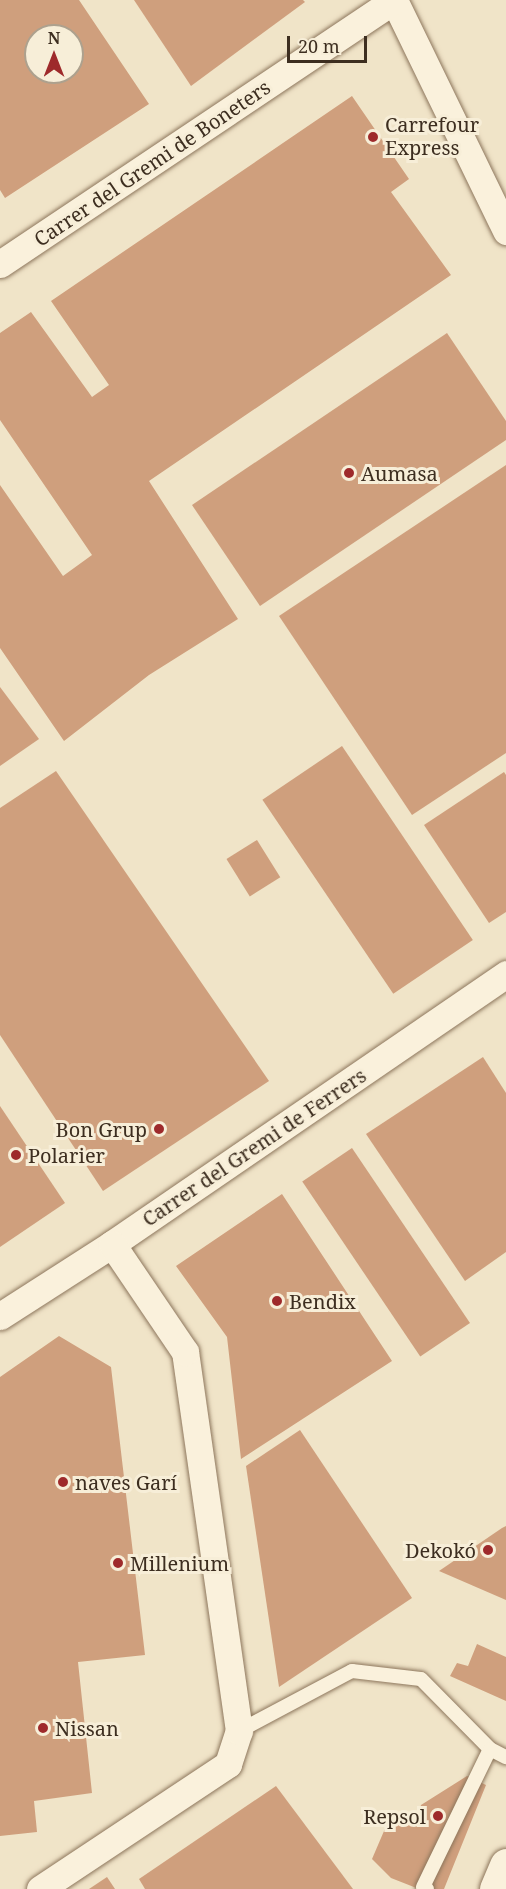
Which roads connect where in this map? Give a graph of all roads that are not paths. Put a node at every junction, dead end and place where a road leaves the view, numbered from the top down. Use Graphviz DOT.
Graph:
graph roads {
  1 [pos="394,0"];
  2 [pos="506,231"];
  3 [pos="0,264"];
  4 [pos="506,974"];
  5 [pos="112,1244"];
  6 [pos="0,1316"];
  7 [pos="238,1731"];
  8 [pos="490,1749"];
  9 [pos="506,1757"];
  10 [pos="506,1865"];
  11 [pos="40,1889"];
  12 [pos="427,1889"];
  13 [pos="496,1889"];
  1 -- 2 [label="street"];
  1 -- 3 [label="street, Carrer del Gremi de Boneters"];
  4 -- 5 [label="street, Carrer del Gremi de Ferrers"];
  5 -- 6 [label="street, Carrer del Gremi de Ferrers"];
  5 -- 7 [label="street"];
  7 -- 8 [label="lane"];
  7 -- 11 [label="street"];
  8 -- 9 [label="lane"];
  8 -- 12 [label="lane"];
  10 -- 13 [label="main road"];
}
